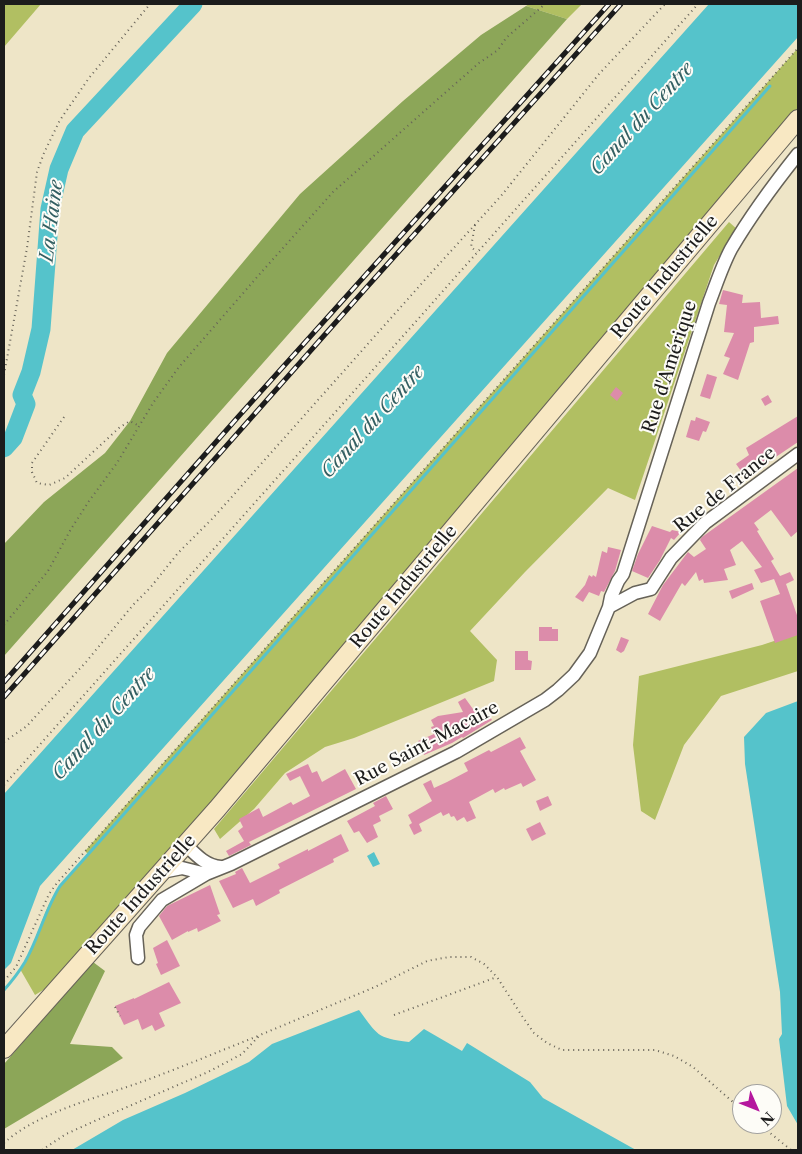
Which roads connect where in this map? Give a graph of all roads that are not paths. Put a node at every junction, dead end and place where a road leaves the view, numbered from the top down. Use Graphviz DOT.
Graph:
graph roads {
  1 [pos="798,119"];
  2 [pos="798,154"];
  3 [pos="798,454"];
  4 [pos="623,574"];
  5 [pos="634,593"];
  6 [pos="609,607"];
  7 [pos="186,845"];
  8 [pos="221,867"];
  9 [pos="162,872"];
  10 [pos="206,874"];
  11 [pos="138,958"];
  12 [pos="4,1049"];
  1 -- 7 [label="main road, Route Industrielle"];
  2 -- 4 [label="street, Rue d'Amérique"];
  3 -- 5 [label="street, Rue de France"];
  4 -- 5 [label="street"];
  4 -- 6 [label="street, Rue d'Amérique"];
  5 -- 6 [label="street, Rue de France"];
  6 -- 8 [label="street, Rue Saint-Macaire"];
  7 -- 8 [label="street"];
  7 -- 9 [label="main road, Route Industrielle"];
  8 -- 10 [label="street, Rue Saint-Macaire"];
  9 -- 10 [label="street"];
  9 -- 12 [label="main road, Route Industrielle"];
  10 -- 11 [label="street, Rue Saint-Macaire"];
}
